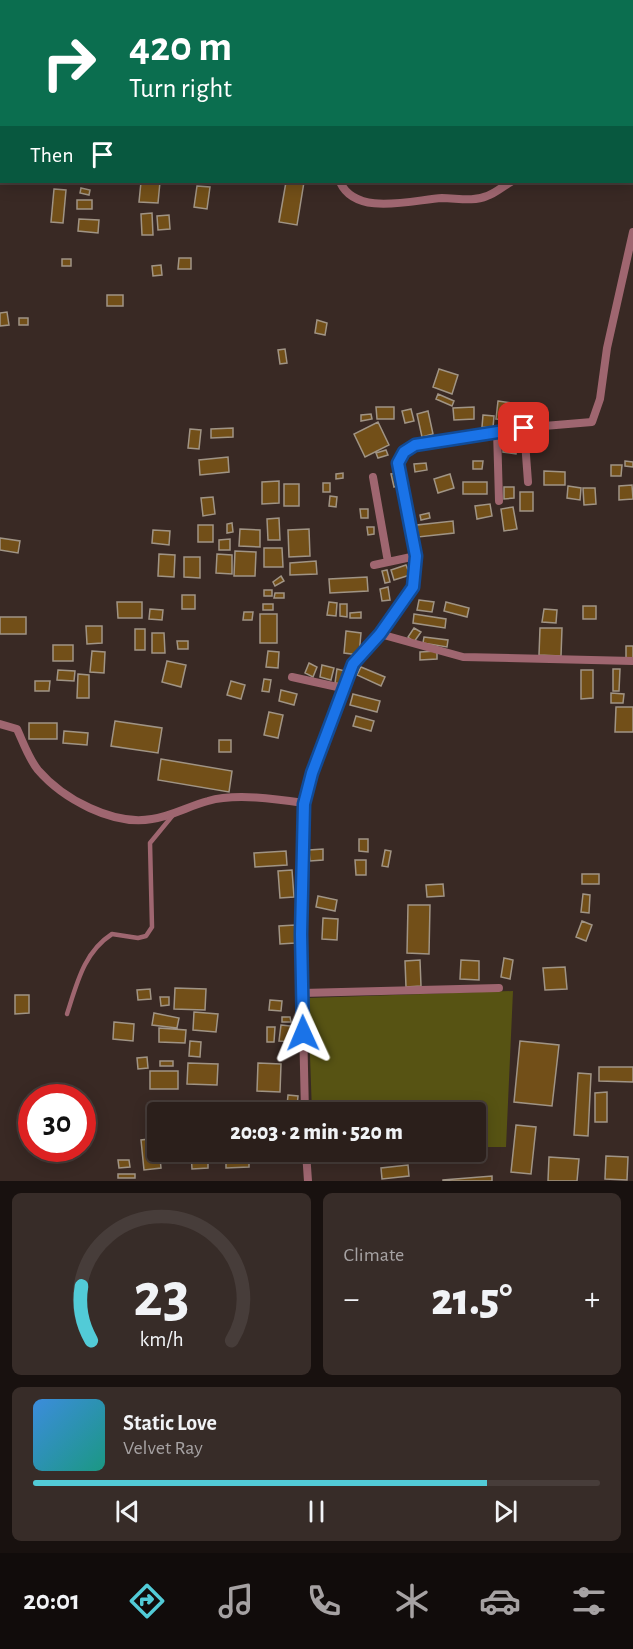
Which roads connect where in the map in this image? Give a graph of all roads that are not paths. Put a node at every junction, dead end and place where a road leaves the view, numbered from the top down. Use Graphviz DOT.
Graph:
graph roads {
  1 [pos="341,183"];
  2 [pos="509,183"];
  3 [pos="633,232"];
  4 [pos="524,428"];
  5 [pos="497,430"];
  6 [pos="373,477"];
  7 [pos="528,482"];
  8 [pos="499,501"];
  9 [pos="416,556"];
  10 [pos="388,562"];
  11 [pos="374,565"];
  12 [pos="380,634"];
  13 [pos="633,661"];
  14 [pos="292,677"];
  15 [pos="342,688"];
  16 [pos="0,724"];
  17 [pos="304,804"];
  18 [pos="175,813"];
  19 [pos="499,988"];
  20 [pos="302,993"];
  21 [pos="67,1014"];
  22 [pos="305,1102"];
  23 [pos="307,1162"];
  24 [pos="308,1181"];
  1 -- 2 [label="street"];
  3 -- 4 [label="street"];
  4 -- 5 [label="street"];
  4 -- 7 [label="street"];
  5 -- 8 [label="street"];
  5 -- 9 [label="street"];
  6 -- 10 [label="street"];
  9 -- 10 [label="street"];
  9 -- 12 [label="street"];
  10 -- 11 [label="street"];
  12 -- 13 [label="street"];
  12 -- 15 [label="street"];
  14 -- 15 [label="street"];
  15 -- 17 [label="street"];
  16 -- 18 [label="street"];
  17 -- 18 [label="street"];
  17 -- 20 [label="street"];
  18 -- 21 [label="lane"];
  19 -- 20 [label="street"];
  20 -- 22 [label="street"];
  23 -- 24 [label="street"];
}
